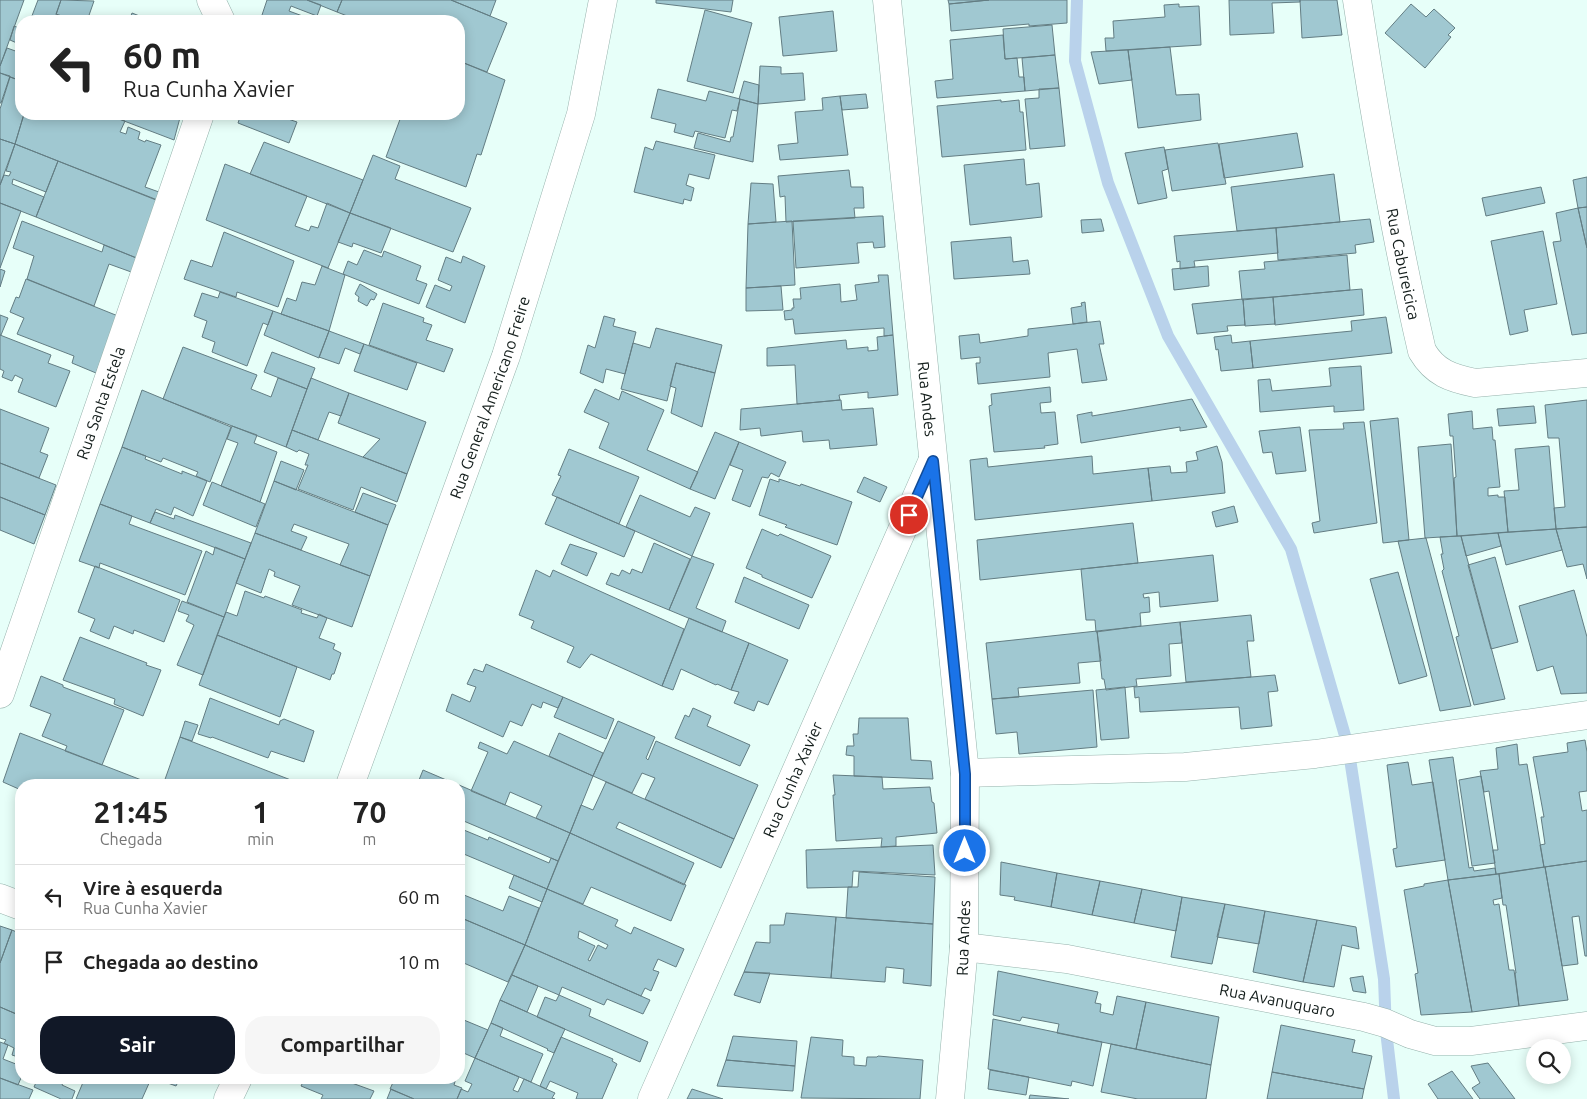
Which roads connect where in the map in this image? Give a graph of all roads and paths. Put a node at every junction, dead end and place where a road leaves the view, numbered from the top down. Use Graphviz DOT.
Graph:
graph roads {
  1 [pos="212,0"];
  2 [pos="603,0"];
  3 [pos="887,0"];
  4 [pos="1357,0"];
  5 [pos="218,15"];
  6 [pos="198,120"];
  7 [pos="1587,373"];
  8 [pos="933,461"];
  9 [pos="0,694"];
  10 [pos="1587,715"];
  11 [pos="965,774"];
  12 [pos="352,779"];
  13 [pos="0,898"];
  14 [pos="15,904"];
  15 [pos="964,948"];
  16 [pos="1587,1026"];
  17 [pos="235,1084"];
  18 [pos="228,1099"];
  19 [pos="652,1099"];
  20 [pos="950,1099"];
  1 -- 5 [label="street"];
  2 -- 12 [label="street, Rua General Americano Freire"];
  3 -- 8 [label="street, Rua Andes"];
  4 -- 7 [label="street, Rua Cabureicica"];
  6 -- 9 [label="street, Rua Santa Estela"];
  8 -- 11 [label="street, Rua Andes"];
  8 -- 19 [label="street, Rua Cunha Xavier"];
  10 -- 11 [label="street"];
  11 -- 15 [label="street, Rua Andes"];
  13 -- 14 [label="street"];
  15 -- 16 [label="street, Rua Avanuquaro"];
  15 -- 20 [label="street, Rua Andes"];
  17 -- 18 [label="street"];
}
